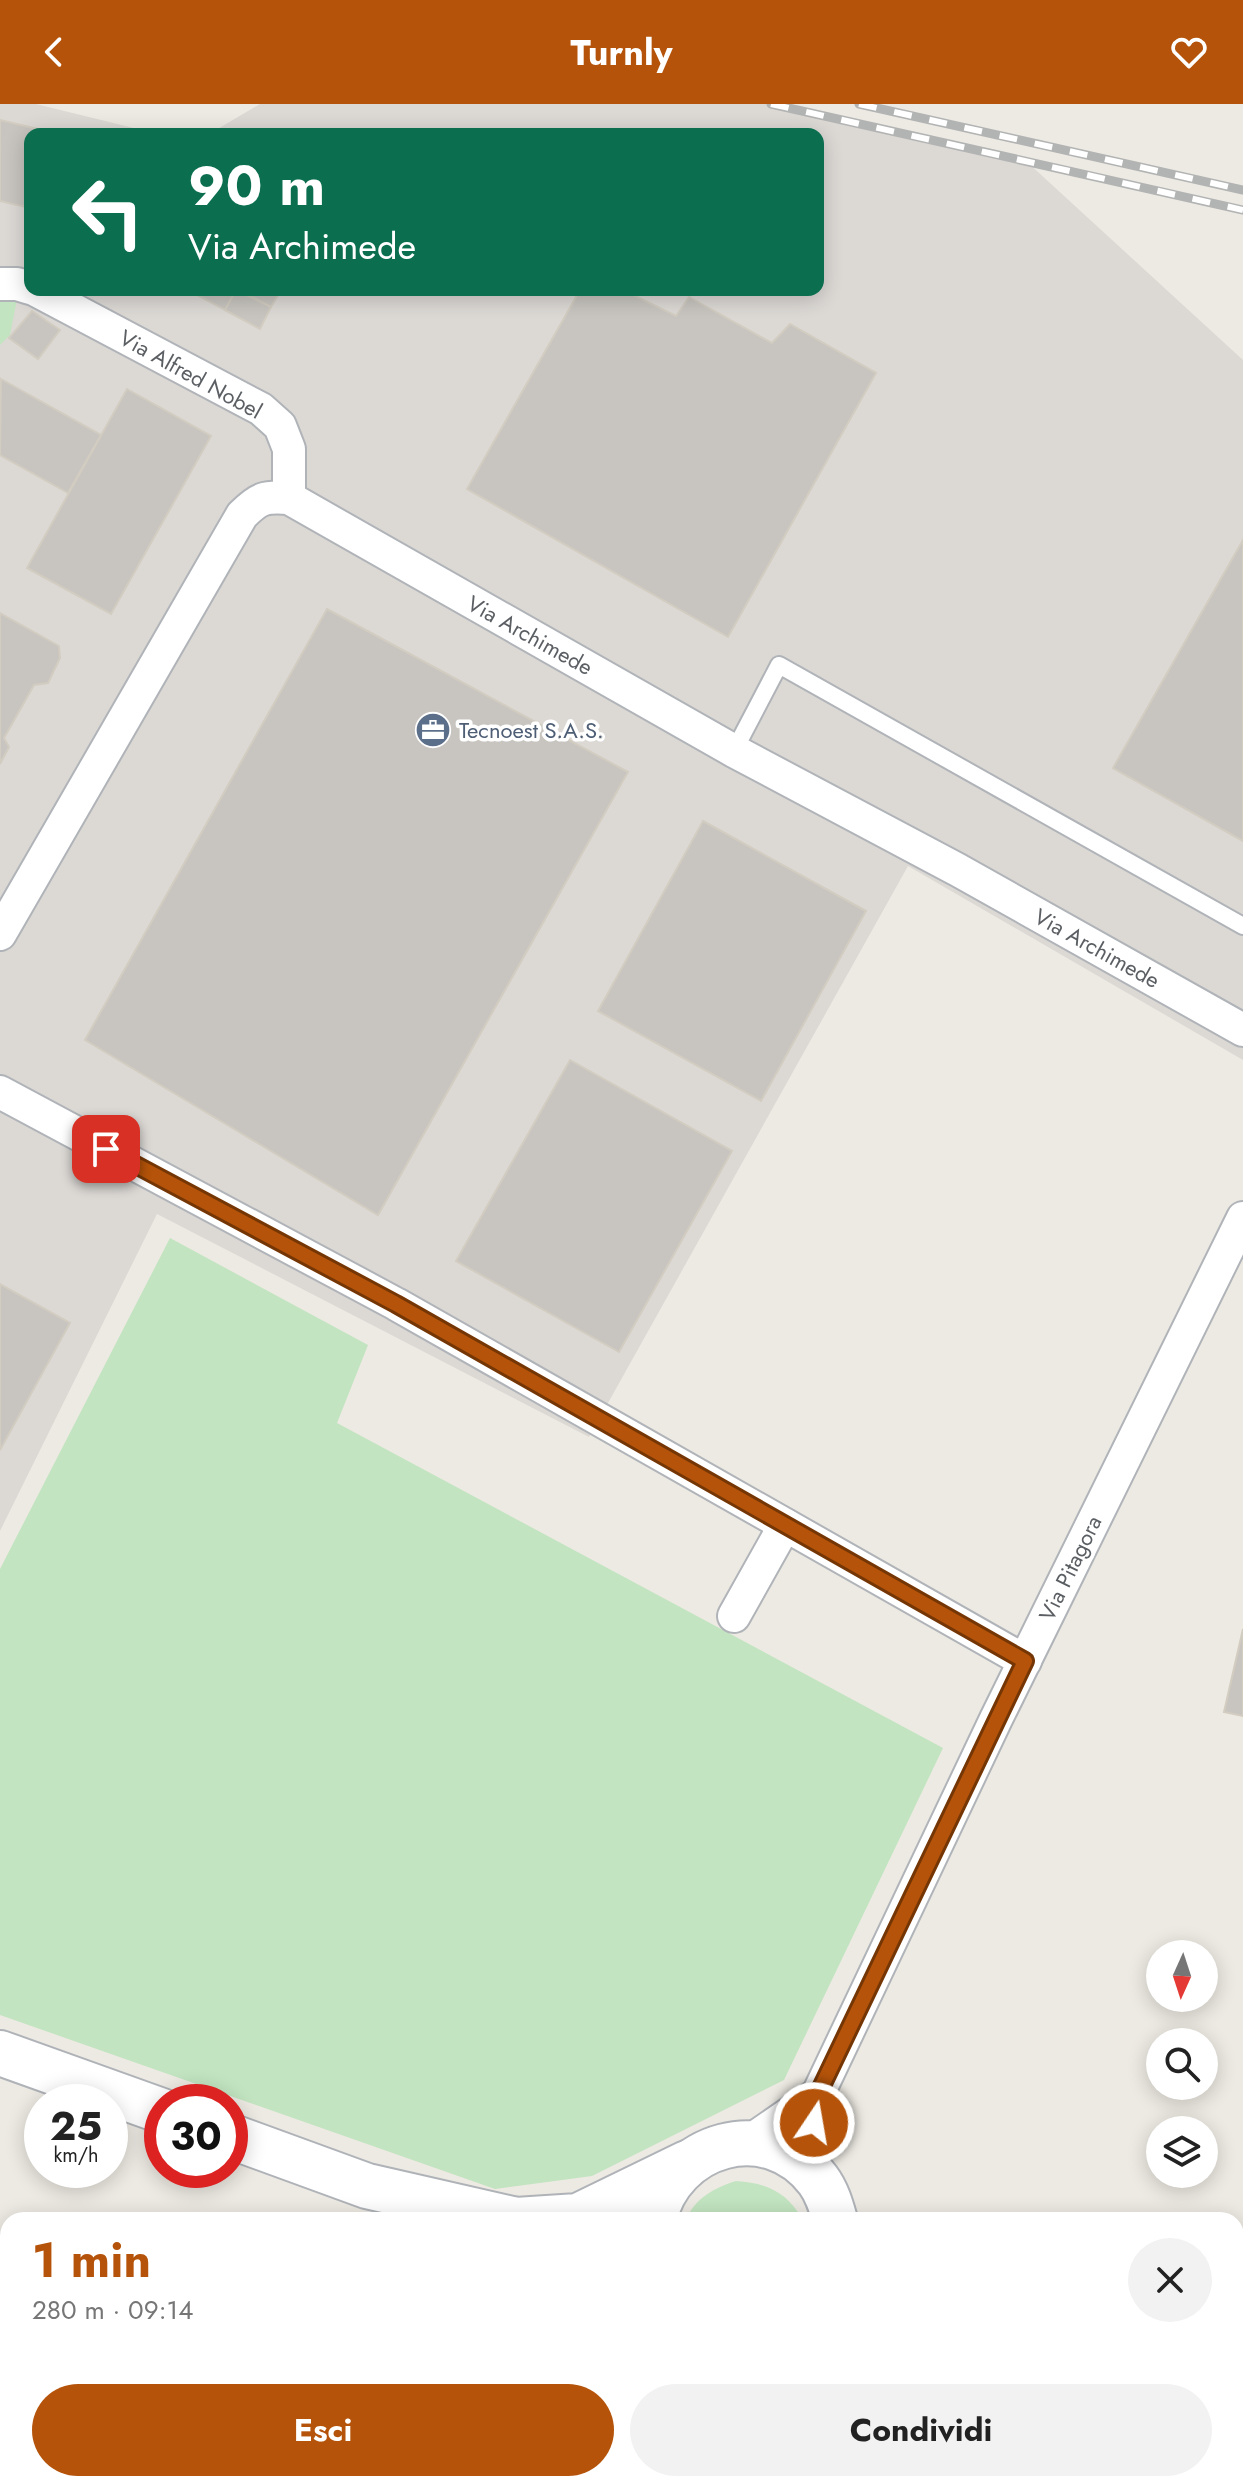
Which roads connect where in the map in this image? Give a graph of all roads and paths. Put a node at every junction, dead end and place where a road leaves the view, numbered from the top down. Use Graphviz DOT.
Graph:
graph roads {
  1 [pos="0,284"];
  2 [pos="24,286"];
  3 [pos="47,296"];
  4 [pos="289,498"];
  5 [pos="734,751"];
  6 [pos="1243,926"];
  7 [pos="0,934"];
  8 [pos="1243,1030"];
  9 [pos="0,1092"];
  10 [pos="1243,1218"];
  11 [pos="785,1525"];
  12 [pos="734,1616"];
  13 [pos="1025,1661"];
  14 [pos="0,2053"];
  15 [pos="818,2094"];
  16 [pos="144,2105"];
  17 [pos="248,2143"];
  18 [pos="747,2143"];
  19 [pos="687,2163"];
  20 [pos="818,2181"];
  21 [pos="367,2186"];
  22 [pos="411,2212"];
  23 [pos="481,2212"];
  24 [pos="586,2212"];
  25 [pos="656,2212"];
  26 [pos="833,2212"];
  1 -- 2 [label="street"];
  3 -- 4 [label="street, Via Alfred Nobel"];
  4 -- 5 [label="street, Via Archimede"];
  4 -- 7 [label="street"];
  5 -- 6 [label="lane"];
  5 -- 8 [label="street, Via Archimede"];
  9 -- 11 [label="street"];
  10 -- 13 [label="street, Via Pitagora"];
  11 -- 12 [label="street"];
  11 -- 13 [label="street"];
  13 -- 15 [label="street, Via Pitagora"];
  14 -- 16 [label="main road"];
  15 -- 18 [label="street, Via Pitagora"];
  15 -- 20 [label="street, Via Pitagora"];
  17 -- 21 [label="main road"];
  18 -- 19 [label="main road"];
  18 -- 20 [label="main road"];
  19 -- 24 [label="main road"];
  19 -- 25 [label="main road"];
  20 -- 26 [label="main road"];
  21 -- 22 [label="main road"];
  21 -- 23 [label="main road"];
}
